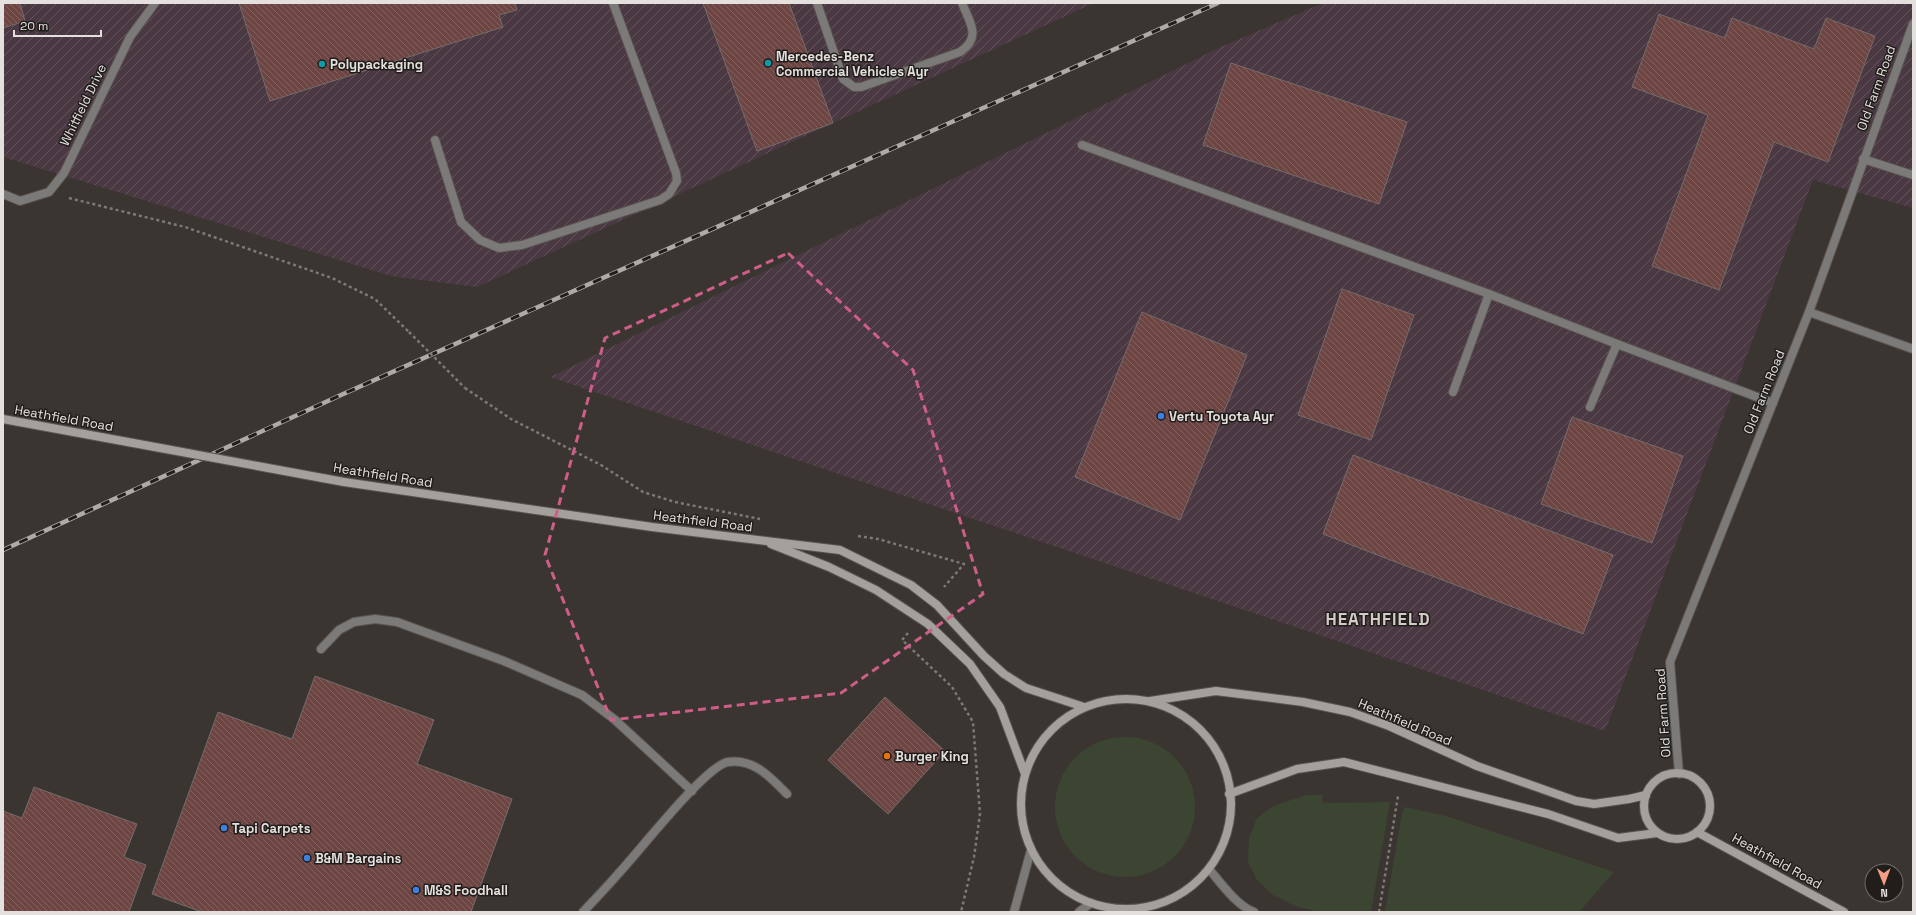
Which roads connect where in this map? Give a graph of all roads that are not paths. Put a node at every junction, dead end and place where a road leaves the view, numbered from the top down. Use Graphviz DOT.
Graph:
graph roads {
  1 [pos="156,3"];
  2 [pos="613,3"];
  3 [pos="817,3"];
  4 [pos="962,3"];
  5 [pos="1913,24"];
  6 [pos="434,140"];
  7 [pos="1082,145"];
  8 [pos="1863,159"];
  9 [pos="1913,175"];
  10 [pos="3,194"];
  11 [pos="1490,294"];
  12 [pos="1809,312"];
  13 [pos="1617,344"];
  14 [pos="1913,349"];
  15 [pos="1453,392"];
  16 [pos="1773,403"];
  17 [pos="1590,407"];
  18 [pos="3,419"];
  19 [pos="761,540"];
  20 [pos="321,649"];
  21 [pos="1148,701"];
  22 [pos="1084,707"];
  23 [pos="1025,774"];
  24 [pos="1679,774"];
  25 [pos="692,790"];
  26 [pos="787,794"];
  27 [pos="1229,794"];
  28 [pos="1646,795"];
  29 [pos="1697,832"];
  30 [pos="1657,833"];
  31 [pos="1031,850"];
  32 [pos="1209,869"];
  33 [pos="1091,903"];
  34 [pos="584,912"];
  35 [pos="1014,912"];
  36 [pos="1079,912"];
  37 [pos="1254,912"];
  38 [pos="1844,912"];
  1 -- 10 [label="street, Whitfield Drive"];
  2 -- 6 [label="street"];
  3 -- 4 [label="street"];
  5 -- 8 [label="street, Old Farm Road"];
  7 -- 11 [label="street"];
  8 -- 9 [label="street"];
  8 -- 12 [label="street, Old Farm Road"];
  11 -- 13 [label="street"];
  11 -- 15 [label="street"];
  12 -- 14 [label="street"];
  12 -- 16 [label="street, Old Farm Road"];
  13 -- 16 [label="street"];
  13 -- 17 [label="street"];
  16 -- 24 [label="street, Old Farm Road"];
  18 -- 19 [label="main road, Heathfield Road, bridge"];
  19 -- 22 [label="main road, Heathfield Road"];
  19 -- 23 [label="main road, Heathfield Road"];
  20 -- 25 [label="street"];
  21 -- 22 [label="main road"];
  21 -- 27 [label="main road"];
  21 -- 28 [label="main road, Heathfield Road"];
  22 -- 23 [label="main road"];
  23 -- 31 [label="main road"];
  24 -- 28 [label="main road"];
  24 -- 29 [label="main road"];
  25 -- 26 [label="street"];
  25 -- 34 [label="street"];
  27 -- 30 [label="main road"];
  27 -- 32 [label="main road"];
  28 -- 30 [label="main road"];
  29 -- 30 [label="main road"];
  29 -- 38 [label="main road, Heathfield Road"];
  31 -- 33 [label="main road"];
  31 -- 35 [label="street"];
  32 -- 33 [label="main road"];
  32 -- 37 [label="street"];
  33 -- 36 [label="street"];
}
